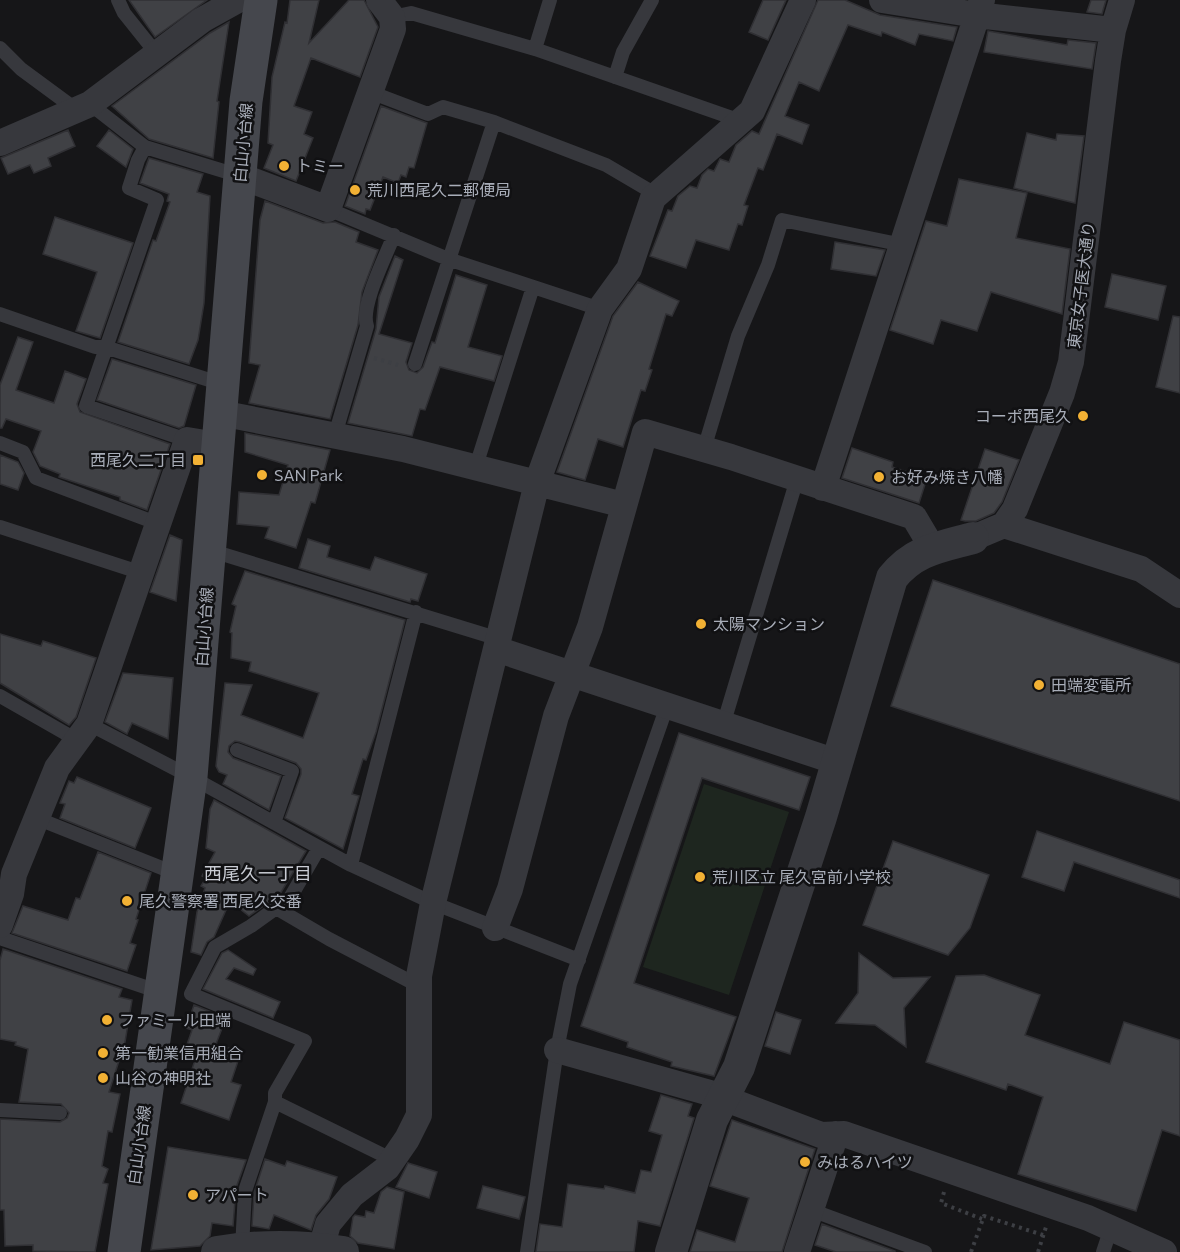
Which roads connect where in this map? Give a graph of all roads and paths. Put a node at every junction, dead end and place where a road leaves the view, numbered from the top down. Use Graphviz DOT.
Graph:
graph roads {
  1 [pos="118,0"];
  2 [pos="238,0"];
  3 [pos="261,0"];
  4 [pos="550,0"];
  5 [pos="652,0"];
  6 [pos="803,0"];
  7 [pos="882,0"];
  8 [pos="1122,0"];
  9 [pos="979,7"];
  10 [pos="385,8"];
  11 [pos="1113,30"];
  12 [pos="0,48"];
  13 [pos="535,49"];
  14 [pos="156,53"];
  15 [pos="615,77"];
  16 [pos="370,92"];
  17 [pos="84,107"];
  18 [pos="741,121"];
  19 [pos="494,122"];
  20 [pos="0,143"];
  21 [pos="146,147"];
  22 [pos="240,176"];
  23 [pos="657,195"];
  24 [pos="328,209"];
  25 [pos="394,235"];
  26 [pos="903,245"];
  27 [pos="448,259"];
  28 [pos="532,287"];
  29 [pos="600,309"];
  30 [pos="0,314"];
  31 [pos="105,346"];
  32 [pos="359,354"];
  33 [pos="415,364"];
  34 [pos="221,399"];
  35 [pos="335,435"];
  36 [pos="0,443"];
  37 [pos="202,443"];
  38 [pos="704,449"];
  39 [pos="476,466"];
  40 [pos="797,479"];
  41 [pos="537,483"];
  42 [pos="823,488"];
  43 [pos="624,506"];
  44 [pos="159,524"];
  45 [pos="1004,525"];
  46 [pos="0,527"];
  47 [pos="973,538"];
  48 [pos="933,549"];
  49 [pos="209,550"];
  50 [pos="142,573"];
  51 [pos="1180,595"];
  52 [pos="416,612"];
  53 [pos="497,644"];
  54 [pos="572,673"];
  55 [pos="0,696"];
  56 [pos="668,703"];
  57 [pos="724,722"];
  58 [pos="83,732"];
  59 [pos="237,750"];
  60 [pos="837,762"];
  61 [pos="191,777"];
  62 [pos="36,818"];
  63 [pos="274,823"];
  64 [pos="319,848"];
  65 [pos="351,865"];
  66 [pos="7,872"];
  67 [pos="178,874"];
  68 [pos="434,903"];
  69 [pos="276,908"];
  70 [pos="0,925"];
  71 [pos="495,928"];
  72 [pos="0,938"];
  73 [pos="579,960"];
  74 [pos="419,986"];
  75 [pos="177,992"];
  76 [pos="557,1050"];
  77 [pos="109,1079"];
  78 [pos="126,1082"];
  79 [pos="722,1097"];
  80 [pos="275,1102"];
  81 [pos="0,1110"];
  82 [pos="60,1113"];
  83 [pos="836,1134"];
  84 [pos="393,1160"];
  85 [pos="951,1171"];
  86 [pos="811,1210"];
  87 [pos="982,1219"];
  88 [pos="1043,1235"];
  89 [pos="1107,1240"];
  90 [pos="313,1249"];
  91 [pos="229,1250"];
  92 [pos="124,1252"];
  93 [pos="527,1252"];
  94 [pos="671,1252"];
  95 [pos="797,1252"];
  96 [pos="925,1252"];
  97 [pos="971,1252"];
  98 [pos="1164,1252"];
  1 -- 14 [label="lane"];
  2 -- 14 [label="street"];
  3 -- 22 [label="main road, 白山小台線"];
  4 -- 13 [label="lane"];
  5 -- 15 [label="lane"];
  6 -- 18 [label="street"];
  7 -- 9 [label="street"];
  8 -- 11 [label="street, 東京女子医大通り"];
  9 -- 11 [label="street"];
  9 -- 26 [label="street"];
  10 -- 13 [label="lane"];
  10 -- 16 [label="street"];
  11 -- 45 [label="street, 東京女子医大通り"];
  12 -- 17 [label="lane"];
  13 -- 15 [label="lane"];
  14 -- 17 [label="street"];
  15 -- 18 [label="lane"];
  16 -- 19 [label="lane"];
  16 -- 24 [label="street"];
  17 -- 20 [label="street"];
  17 -- 21 [label="lane"];
  18 -- 23 [label="street"];
  19 -- 23 [label="lane"];
  19 -- 27 [label="lane"];
  21 -- 22 [label="lane"];
  21 -- 31 [label="lane"];
  22 -- 24 [label="street"];
  22 -- 34 [label="main road, 白山小台線"];
  23 -- 29 [label="street"];
  24 -- 25 [label="lane"];
  25 -- 27 [label="lane"];
  25 -- 32 [label="lane"];
  26 -- 38 [label="lane"];
  26 -- 42 [label="street"];
  27 -- 28 [label="lane"];
  27 -- 33 [label="lane"];
  28 -- 29 [label="lane"];
  28 -- 39 [label="lane"];
  29 -- 41 [label="street"];
  30 -- 31 [label="lane"];
  31 -- 34 [label="lane"];
  31 -- 37 [label="lane"];
  32 -- 33 [label="path"];
  32 -- 35 [label="lane"];
  34 -- 35 [label="street"];
  34 -- 37 [label="main road, 白山小台線"];
  35 -- 39 [label="street"];
  36 -- 44 [label="lane"];
  37 -- 44 [label="street"];
  37 -- 49 [label="main road, 白山小台線"];
  38 -- 40 [label="street"];
  38 -- 43 [label="street"];
  39 -- 41 [label="street"];
  40 -- 42 [label="street"];
  40 -- 57 [label="lane"];
  41 -- 43 [label="street"];
  41 -- 53 [label="street"];
  42 -- 48 [label="street"];
  43 -- 54 [label="street"];
  44 -- 50 [label="street"];
  45 -- 47 [label="street"];
  45 -- 51 [label="street"];
  46 -- 50 [label="lane"];
  47 -- 48 [label="street"];
  48 -- 60 [label="street"];
  49 -- 52 [label="lane"];
  49 -- 61 [label="main road, 白山小台線"];
  50 -- 58 [label="street"];
  52 -- 53 [label="lane"];
  52 -- 65 [label="lane"];
  53 -- 54 [label="street"];
  53 -- 68 [label="street"];
  54 -- 56 [label="street"];
  54 -- 71 [label="street"];
  55 -- 58 [label="lane"];
  56 -- 57 [label="street"];
  56 -- 73 [label="lane"];
  57 -- 60 [label="street"];
  58 -- 61 [label="lane"];
  58 -- 62 [label="street"];
  59 -- 63 [label="lane"];
  60 -- 79 [label="street"];
  61 -- 63 [label="lane"];
  61 -- 67 [label="main road, 白山小台線"];
  62 -- 66 [label="street"];
  62 -- 67 [label="lane"];
  63 -- 64 [label="lane"];
  64 -- 65 [label="lane"];
  64 -- 69 [label="lane"];
  65 -- 68 [label="lane"];
  66 -- 70 [label="street"];
  67 -- 75 [label="main road, 白山小台線"];
  68 -- 71 [label="lane"];
  68 -- 74 [label="street"];
  69 -- 74 [label="lane"];
  69 -- 75 [label="lane"];
  71 -- 73 [label="lane"];
  72 -- 75 [label="lane"];
  73 -- 76 [label="lane"];
  74 -- 84 [label="street"];
  75 -- 80 [label="lane"];
  75 -- 92 [label="main road, 白山小台線"];
  76 -- 79 [label="street"];
  76 -- 93 [label="lane"];
  77 -- 78 [label="path"];
  79 -- 83 [label="street"];
  79 -- 94 [label="street"];
  80 -- 84 [label="lane"];
  80 -- 91 [label="lane"];
  81 -- 82 [label="lane"];
  83 -- 85 [label="street"];
  83 -- 86 [label="street"];
  84 -- 90 [label="street"];
  85 -- 87 [label="path"];
  85 -- 89 [label="street"];
  86 -- 95 [label="street"];
  86 -- 96 [label="lane"];
  87 -- 88 [label="path"];
  87 -- 97 [label="path"];
  89 -- 98 [label="street"];
  90 -- 91 [label="street"];
}
